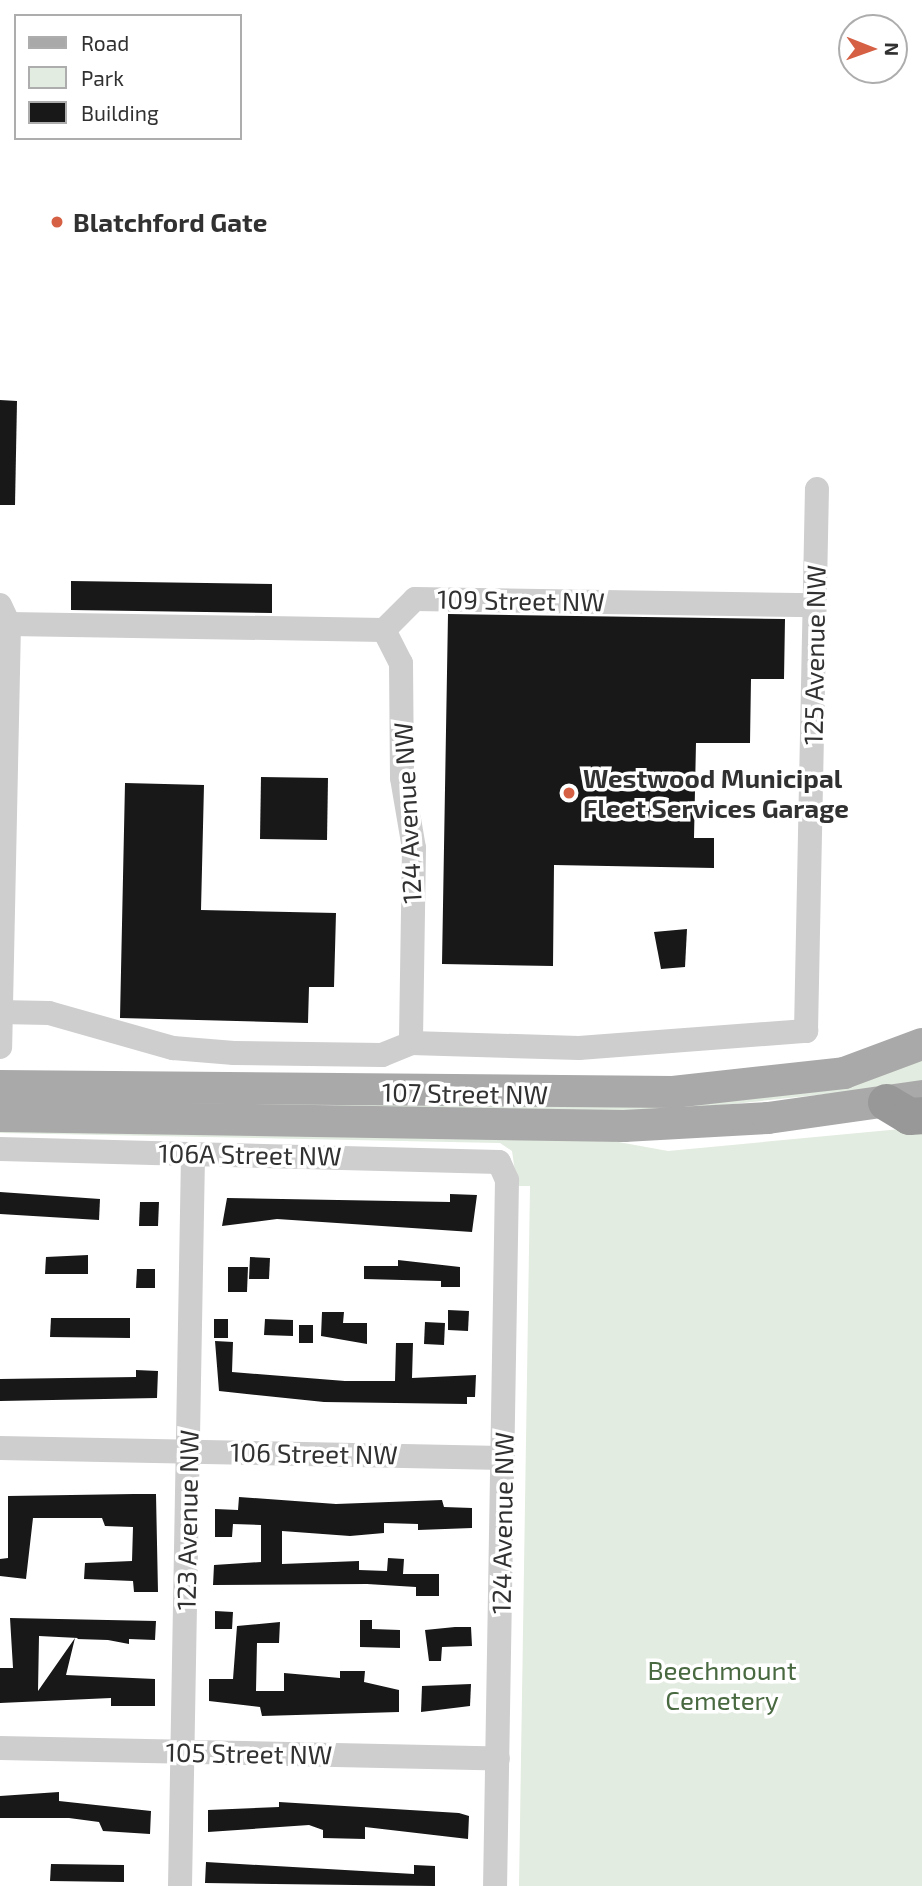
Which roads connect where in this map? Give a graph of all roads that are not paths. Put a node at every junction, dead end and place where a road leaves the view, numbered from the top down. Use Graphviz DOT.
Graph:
graph roads {
  1 [pos="817,489"];
  2 [pos="815,605"];
  3 [pos="4,614"];
  4 [pos="384,631"];
  5 [pos="0,1012"];
  6 [pos="806,1031"];
  7 [pos="411,1043"];
  8 [pos="922,1044"];
  9 [pos="0,1047"];
  10 [pos="0,1086"];
  11 [pos="922,1096"];
  12 [pos="886,1102"];
  13 [pos="922,1115"];
  14 [pos="0,1116"];
  15 [pos="0,1149"];
  16 [pos="193,1154"];
  17 [pos="499,1162"];
  18 [pos="0,1448"];
  19 [pos="188,1450"];
  20 [pos="503,1458"];
  21 [pos="0,1748"];
  22 [pos="183,1751"];
  23 [pos="498,1758"];
  24 [pos="180,1886"];
  25 [pos="495,1886"];
  1 -- 2 [label="street, 125 Avenue NW"];
  2 -- 4 [label="street, 109 Street NW"];
  2 -- 6 [label="street, 125 Avenue NW"];
  3 -- 4 [label="street"];
  3 -- 5 [label="street"];
  4 -- 7 [label="street, 124 Avenue NW"];
  5 -- 7 [label="street, 107 Street NW"];
  5 -- 9 [label="street"];
  6 -- 7 [label="street, 107 Street NW"];
  8 -- 10 [label="main road, 107 Street NW"];
  11 -- 12 [label="main road, 107 Street NW"];
  12 -- 13 [label="highway"];
  12 -- 14 [label="main road, 107 Street NW"];
  15 -- 16 [label="street, 106A Street NW"];
  16 -- 17 [label="street, 106A Street NW"];
  16 -- 19 [label="street, 123 Avenue NW"];
  17 -- 20 [label="street, 124 Avenue NW"];
  18 -- 19 [label="street, 106 Street NW"];
  19 -- 20 [label="street, 106 Street NW"];
  19 -- 22 [label="street, 123 Avenue NW"];
  20 -- 23 [label="street, 124 Avenue NW"];
  21 -- 22 [label="street, 105 Street NW"];
  22 -- 23 [label="street, 105 Street NW"];
  22 -- 24 [label="street, 123 Avenue NW"];
  23 -- 25 [label="street, 124 Avenue NW"];
}
